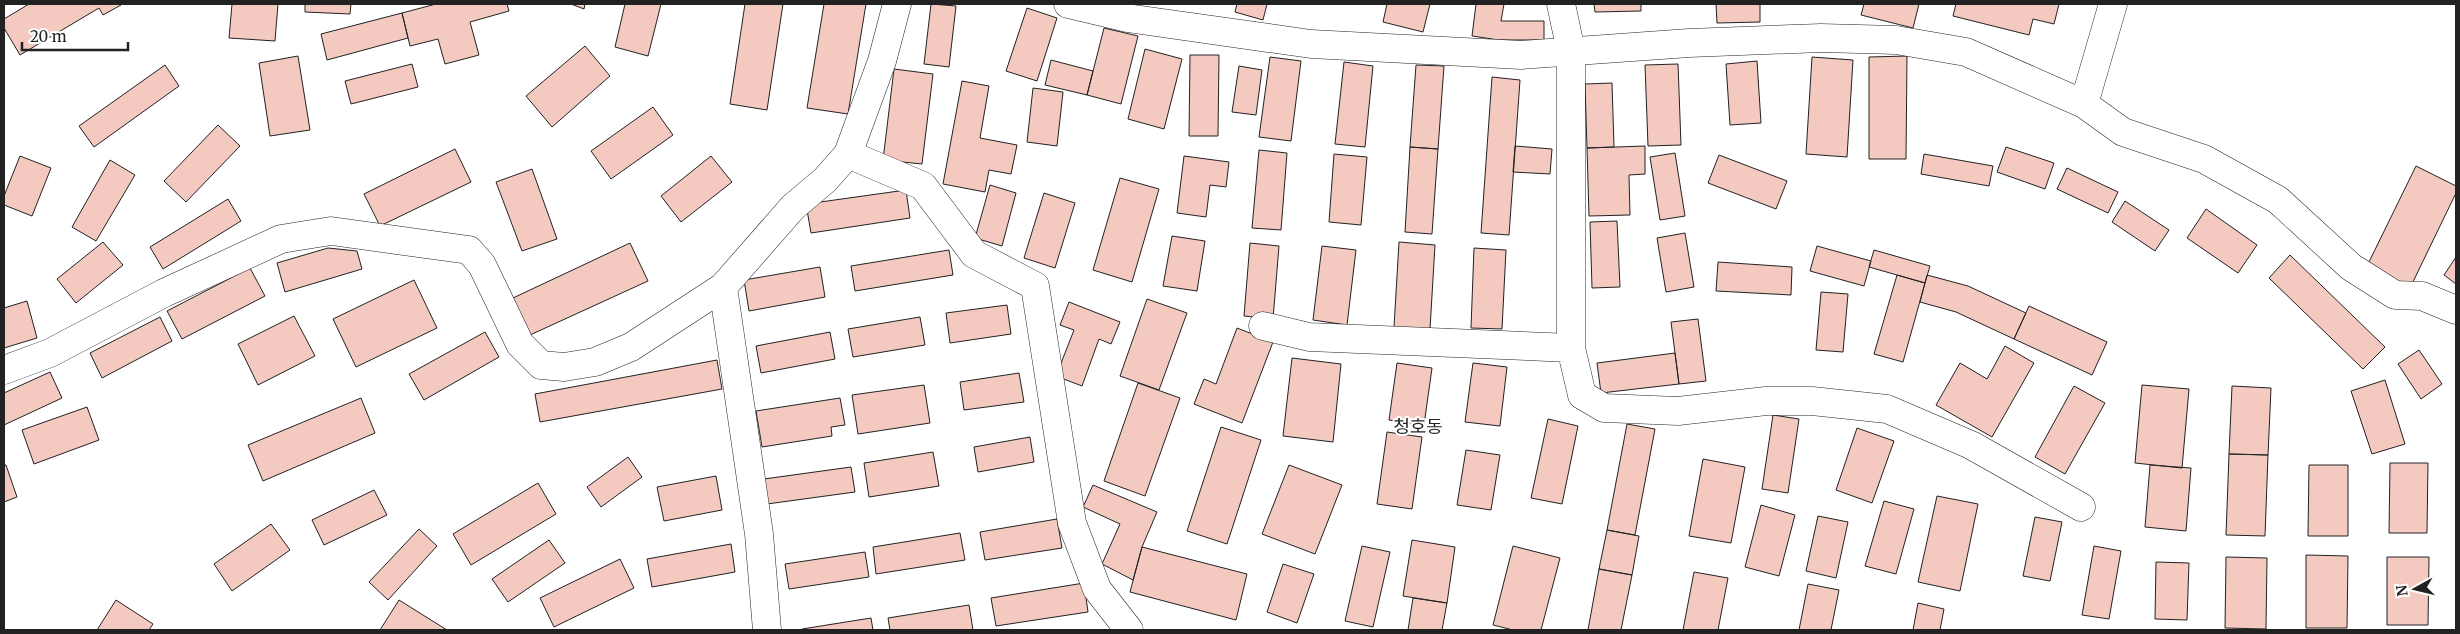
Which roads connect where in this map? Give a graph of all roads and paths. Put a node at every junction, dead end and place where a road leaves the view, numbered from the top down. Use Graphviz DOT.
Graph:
graph roads {
  1 [pos="897,4"];
  2 [pos="1068,4"];
  3 [pos="1561,4"];
  4 [pos="2113,4"];
  5 [pos="1571,51"];
  6 [pos="2084,104"];
  7 [pos="848,154"];
  8 [pos="722,287"];
  9 [pos="2456,310"];
  10 [pos="1263,326"];
  11 [pos="1571,348"];
  12 [pos="4,370"];
  13 [pos="2081,507"];
  14 [pos="767,630"];
  15 [pos="1129,630"];
  1 -- 7 [label="street"];
  2 -- 5 [label="street"];
  3 -- 5 [label="street"];
  4 -- 6 [label="street"];
  5 -- 6 [label="street"];
  5 -- 11 [label="street"];
  6 -- 9 [label="street"];
  7 -- 8 [label="street"];
  7 -- 15 [label="street"];
  8 -- 12 [label="street"];
  8 -- 14 [label="street"];
  10 -- 11 [label="street"];
  11 -- 13 [label="street"];
}
